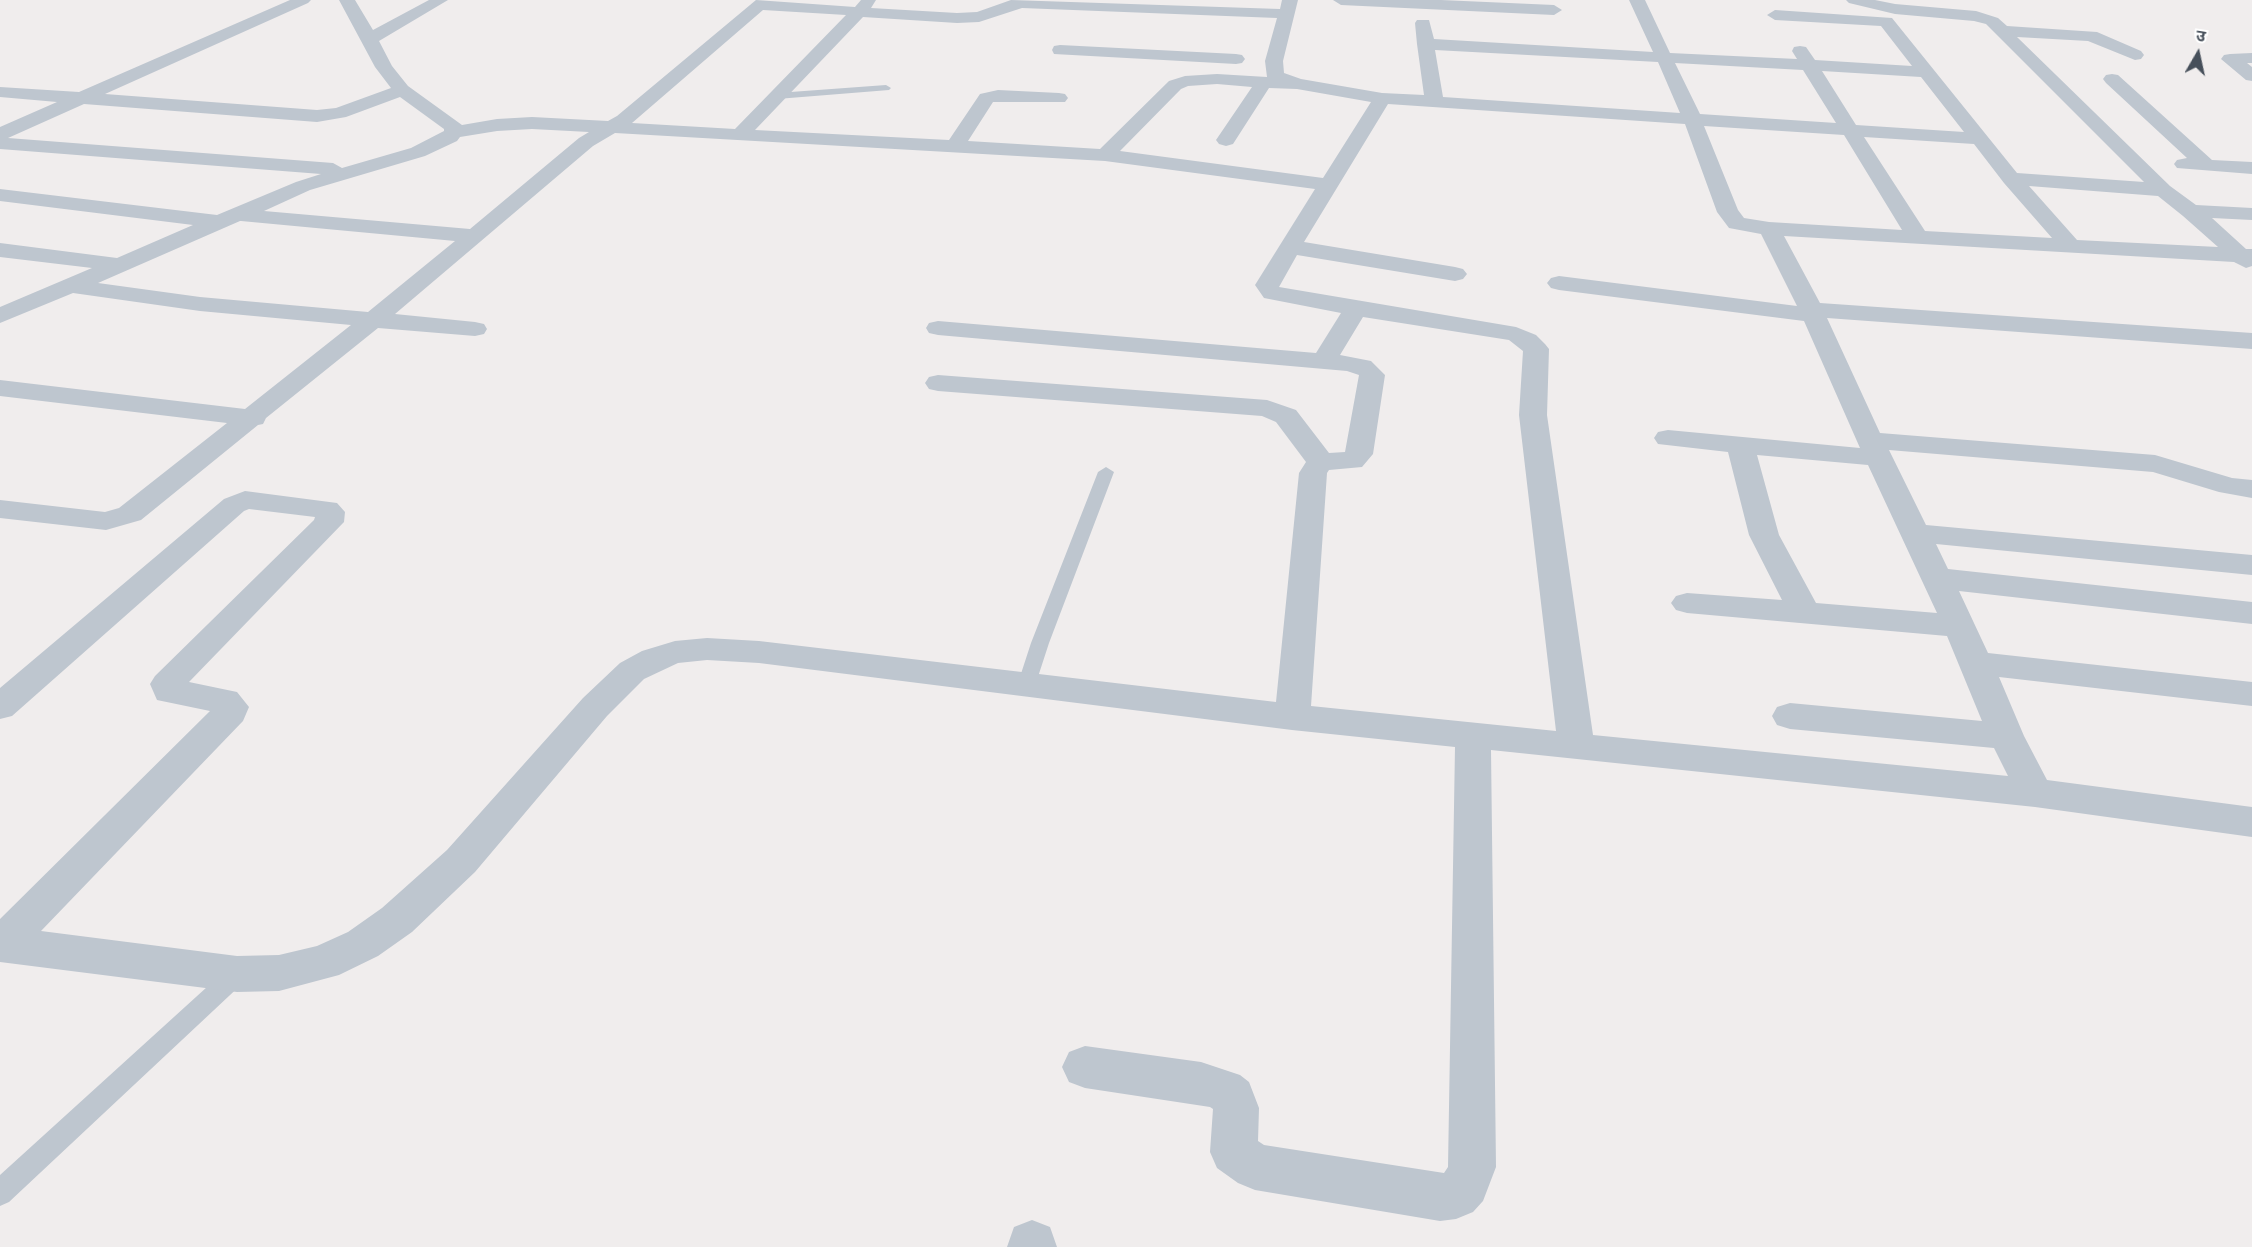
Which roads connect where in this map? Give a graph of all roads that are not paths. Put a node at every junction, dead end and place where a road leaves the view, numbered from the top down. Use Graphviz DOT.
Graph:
graph roads {
  1 [pos="303,0"];
  2 [pos="347,0"];
  3 [pos="440,0"];
  4 [pos="1341,0"];
  5 [pos="1637,0"];
  6 [pos="1854,0"];
  7 [pos="763,2"];
  8 [pos="1422,2"];
  9 [pos="865,5"];
  10 [pos="1552,5"];
  11 [pos="1289,7"];
  12 [pos="1770,8"];
  13 [pos="1882,13"];
  14 [pos="2002,31"];
  15 [pos="369,39"];
  16 [pos="1425,45"];
  17 [pos="1060,50"];
  18 [pos="1561,50"];
  19 [pos="2135,55"];
  20 [pos="1664,58"];
  21 [pos="2252,58"];
  22 [pos="1262,60"];
  23 [pos="1810,65"];
  24 [pos="1928,72"];
  25 [pos="2252,76"];
  26 [pos="2112,79"];
  27 [pos="1264,82"];
  28 [pos="1297,84"];
  29 [pos="886,88"];
  30 [pos="402,90"];
  31 [pos="0,92"];
  32 [pos="777,96"];
  33 [pos="86,97"];
  34 [pos="1059,98"];
  35 [pos="1382,98"];
  36 [pos="2071,98"];
  37 [pos="1434,101"];
  38 [pos="2136,101"];
  39 [pos="1693,121"];
  40 [pos="610,129"];
  41 [pos="1850,130"];
  42 [pos="454,132"];
  43 [pos="741,133"];
  44 [pos="0,134"];
  45 [pos="1979,139"];
  46 [pos="1227,140"];
  47 [pos="0,143"];
  48 [pos="955,146"];
  49 [pos="1105,155"];
  50 [pos="2134,161"];
  51 [pos="2206,165"];
  52 [pos="2252,168"];
  53 [pos="352,171"];
  54 [pos="2012,179"];
  55 [pos="1328,185"];
  56 [pos="2163,190"];
  57 [pos="0,195"];
  58 [pos="2223,195"];
  59 [pos="2252,197"];
  60 [pos="2192,210"];
  61 [pos="2252,214"];
  62 [pos="228,218"];
  63 [pos="1769,229"];
  64 [pos="475,236"];
  65 [pos="1918,238"];
  66 [pos="2071,246"];
  67 [pos="1292,247"];
  68 [pos="0,250"];
  69 [pos="2248,259"];
  70 [pos="121,265"];
  71 [pos="1455,274"];
  72 [pos="1559,283"];
  73 [pos="71,286"];
  74 [pos="1356,308"];
  75 [pos="1812,312"];
  76 [pos="1,315"];
  77 [pos="375,319"];
  78 [pos="938,328"];
  79 [pos="475,329"];
  80 [pos="2252,341"];
  81 [pos="1323,361"];
  82 [pos="938,383"];
  83 [pos="0,388"];
  84 [pos="253,418"];
  85 [pos="1668,438"];
  86 [pos="1740,445"];
  87 [pos="1875,449"];
  88 [pos="1321,462"];
  89 [pos="1106,472"];
  90 [pos="2252,489"];
  91 [pos="0,509"];
  92 [pos="1914,533"];
  93 [pos="2252,565"];
  94 [pos="1936,578"];
  95 [pos="1687,603"];
  96 [pos="1805,613"];
  97 [pos="2252,613"];
  98 [pos="1960,626"];
  99 [pos="1975,663"];
  100 [pos="1026,686"];
  101 [pos="2252,694"];
  102 [pos="0,707"];
  103 [pos="1790,716"];
  104 [pos="1292,717"];
  105 [pos="2006,736"];
  106 [pos="1473,737"];
  107 [pos="1576,746"];
  108 [pos="2035,793"];
  109 [pos="2252,822"];
  110 [pos="1,944"];
  111 [pos="237,974"];
  112 [pos="1085,1067"];
  113 [pos="0,1193"];
  1 -- 33 [label="street"];
  2 -- 15 [label="street"];
  3 -- 15 [label="street"];
  4 -- 8 [label="street"];
  5 -- 20 [label="street"];
  6 -- 13 [label="street"];
  7 -- 9 [label="street"];
  7 -- 40 [label="street"];
  8 -- 10 [label="street"];
  8 -- 16 [label="street"];
  9 -- 11 [label="street"];
  9 -- 32 [label="street"];
  10 -- 18 [label="street"];
  11 -- 22 [label="street"];
  12 -- 13 [label="street"];
  12 -- 23 [label="street"];
  13 -- 14 [label="street"];
  13 -- 24 [label="street"];
  14 -- 19 [label="street"];
  14 -- 36 [label="street"];
  15 -- 30 [label="street"];
  16 -- 18 [label="street"];
  16 -- 37 [label="street"];
  17 -- 22 [label="street"];
  18 -- 20 [label="street"];
  20 -- 23 [label="street"];
  20 -- 39 [label="street"];
  21 -- 25 [label="street"];
  22 -- 28 [label="street"];
  23 -- 24 [label="street"];
  23 -- 41 [label="street"];
  24 -- 45 [label="street"];
  26 -- 38 [label="street"];
  27 -- 28 [label="street"];
  27 -- 46 [label="street"];
  27 -- 49 [label="street"];
  28 -- 35 [label="street"];
  29 -- 32 [label="lane"];
  30 -- 33 [label="street"];
  30 -- 42 [label="street"];
  31 -- 33 [label="street"];
  32 -- 43 [label="street"];
  33 -- 44 [label="street"];
  34 -- 48 [label="street"];
  35 -- 37 [label="street"];
  35 -- 55 [label="street"];
  36 -- 38 [label="street"];
  36 -- 50 [label="street"];
  37 -- 39 [label="street"];
  38 -- 51 [label="street"];
  39 -- 41 [label="street"];
  39 -- 63 [label="street"];
  40 -- 42 [label="street"];
  40 -- 43 [label="street"];
  40 -- 64 [label="street"];
  41 -- 45 [label="street"];
  41 -- 65 [label="street"];
  42 -- 53 [label="street"];
  43 -- 48 [label="street"];
  45 -- 54 [label="street"];
  47 -- 53 [label="street"];
  48 -- 49 [label="street"];
  49 -- 55 [label="street"];
  50 -- 51 [label="street"];
  50 -- 56 [label="street"];
  51 -- 52 [label="street"];
  53 -- 62 [label="street"];
  54 -- 56 [label="street"];
  54 -- 66 [label="street"];
  55 -- 67 [label="street"];
  56 -- 60 [label="street"];
  57 -- 62 [label="street"];
  58 -- 59 [label="street"];
  60 -- 61 [label="street"];
  60 -- 69 [label="street"];
  62 -- 64 [label="street"];
  62 -- 70 [label="street"];
  63 -- 65 [label="street"];
  63 -- 75 [label="street"];
  64 -- 77 [label="street"];
  65 -- 66 [label="street"];
  66 -- 69 [label="street"];
  67 -- 71 [label="street"];
  67 -- 74 [label="street"];
  68 -- 70 [label="street"];
  70 -- 73 [label="street"];
  72 -- 75 [label="street"];
  73 -- 76 [label="street"];
  73 -- 77 [label="street"];
  74 -- 81 [label="street"];
  74 -- 107 [label="street"];
  75 -- 80 [label="street"];
  75 -- 87 [label="street"];
  77 -- 79 [label="street"];
  77 -- 84 [label="street"];
  78 -- 81 [label="street"];
  81 -- 88 [label="street"];
  82 -- 88 [label="street"];
  83 -- 84 [label="street"];
  84 -- 91 [label="street"];
  85 -- 86 [label="street"];
  86 -- 87 [label="street"];
  86 -- 96 [label="street"];
  87 -- 90 [label="street"];
  87 -- 92 [label="street"];
  88 -- 104 [label="street"];
  89 -- 100 [label="lane"];
  92 -- 93 [label="street"];
  92 -- 94 [label="street"];
  94 -- 97 [label="street"];
  94 -- 98 [label="street"];
  95 -- 96 [label="street"];
  96 -- 98 [label="street"];
  98 -- 99 [label="street"];
  99 -- 101 [label="street"];
  99 -- 105 [label="street"];
  100 -- 104 [label="street"];
  100 -- 111 [label="street"];
  102 -- 110 [label="street"];
  103 -- 105 [label="street"];
  104 -- 106 [label="street"];
  105 -- 108 [label="street"];
  106 -- 107 [label="street"];
  106 -- 112 [label="street"];
  107 -- 108 [label="street"];
  108 -- 109 [label="street"];
  110 -- 111 [label="street"];
  111 -- 113 [label="lane"];
}
